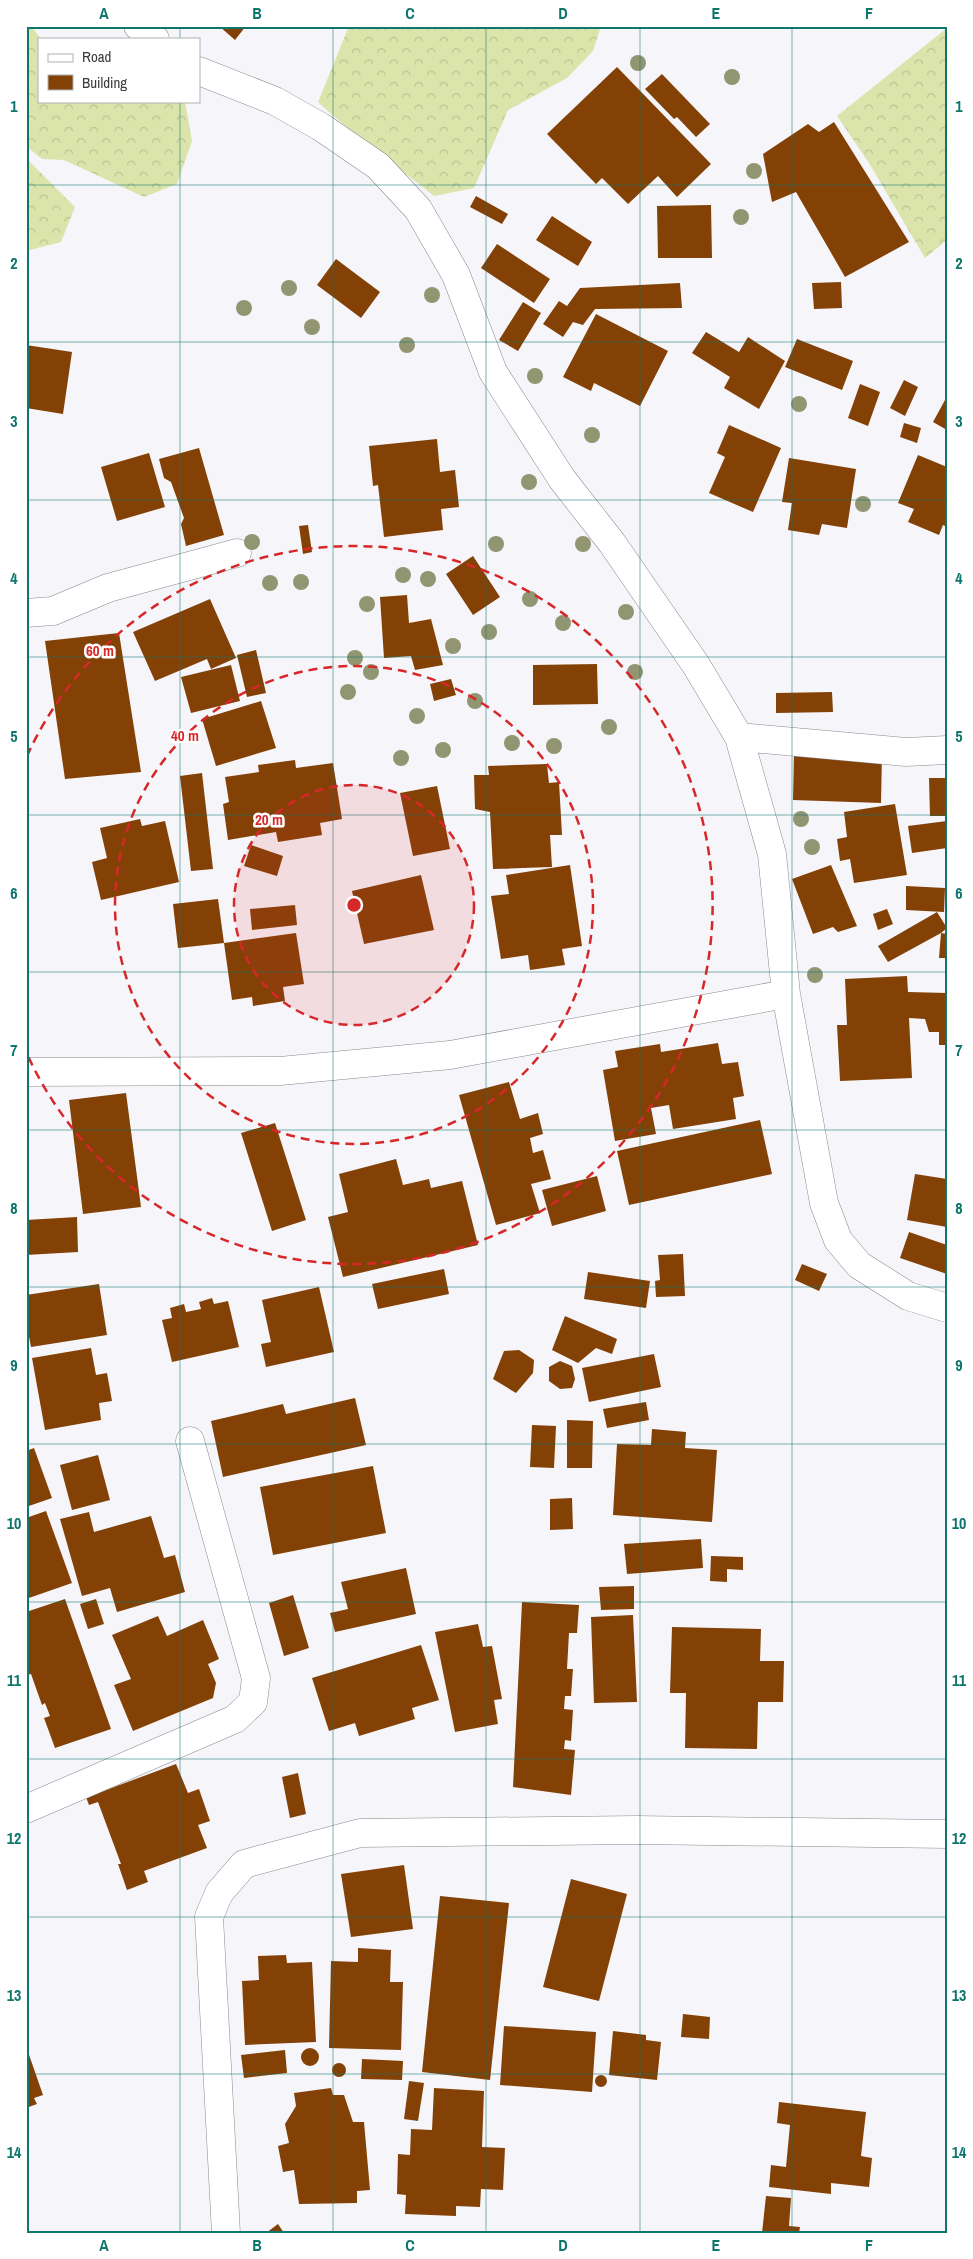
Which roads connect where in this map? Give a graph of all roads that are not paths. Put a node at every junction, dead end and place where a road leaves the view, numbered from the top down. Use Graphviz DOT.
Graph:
graph roads {
  1 [pos="138,26"];
  2 [pos="154,38"];
  3 [pos="200,71"];
  4 [pos="237,553"];
  5 [pos="26,613"];
  6 [pos="739,737"];
  7 [pos="947,750"];
  8 [pos="786,994"];
  9 [pos="26,1072"];
  10 [pos="947,1308"];
  11 [pos="190,1441"];
  12 [pos="26,1810"];
  13 [pos="947,1834"];
  14 [pos="226,2233"];
  1 -- 2 [label="street"];
  3 -- 6 [label="street"];
  4 -- 5 [label="street"];
  6 -- 7 [label="street"];
  6 -- 8 [label="street"];
  8 -- 9 [label="street"];
  8 -- 10 [label="street"];
  11 -- 12 [label="street"];
  13 -- 14 [label="street"];
}
